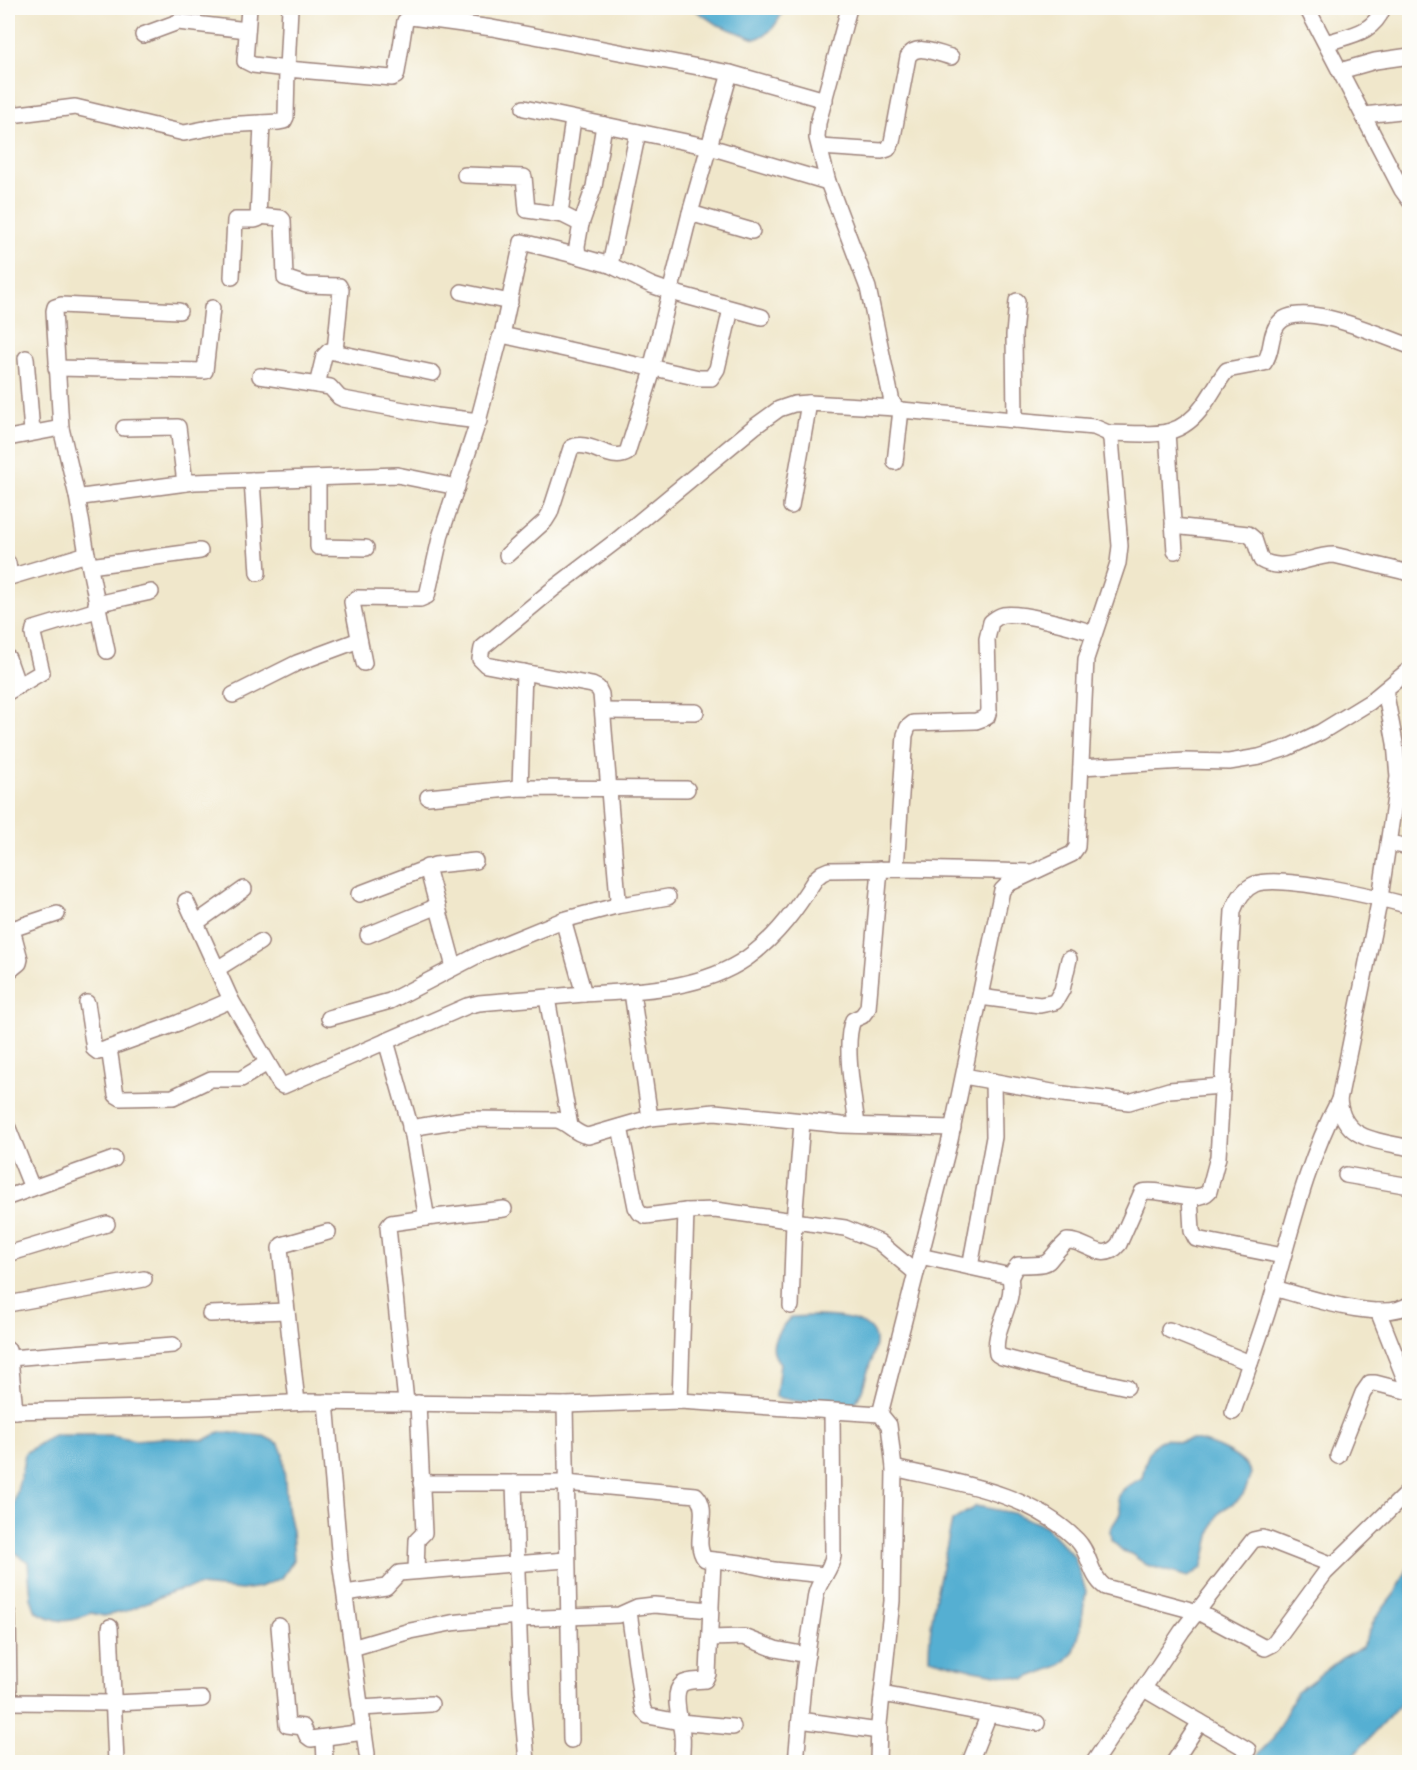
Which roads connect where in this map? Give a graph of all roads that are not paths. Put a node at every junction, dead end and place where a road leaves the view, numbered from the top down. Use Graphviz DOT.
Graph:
graph roads {
  1 [pos="249,8"];
  2 [pos="290,8"];
  3 [pos="849,8"];
  4 [pos="1307,8"];
  5 [pos="1383,8"];
  6 [pos="408,12"];
  7 [pos="247,30"];
  8 [pos="143,35"];
  9 [pos="1326,43"];
  10 [pos="1410,56"];
  11 [pos="951,57"];
  12 [pos="286,69"];
  13 [pos="1340,71"];
  14 [pos="730,73"];
  15 [pos="825,100"];
  16 [pos="524,108"];
  17 [pos="1410,110"];
  18 [pos="8,113"];
  19 [pos="1364,115"];
  20 [pos="573,119"];
  21 [pos="262,123"];
  22 [pos="604,125"];
  23 [pos="638,132"];
  24 [pos="710,147"];
  25 [pos="820,147"];
  26 [pos="465,175"];
  27 [pos="828,182"];
  28 [pos="1410,201"];
  29 [pos="690,213"];
  30 [pos="560,214"];
  31 [pos="258,216"];
  32 [pos="581,224"];
  33 [pos="752,231"];
  34 [pos="578,256"];
  35 [pos="610,265"];
  36 [pos="232,277"];
  37 [pos="462,292"];
  38 [pos="671,292"];
  39 [pos="1017,301"];
  40 [pos="510,302"];
  41 [pos="212,308"];
  42 [pos="731,309"];
  43 [pos="179,311"];
  44 [pos="762,317"];
  45 [pos="502,335"];
  46 [pos="1410,346"];
  47 [pos="335,351"];
  48 [pos="26,358"];
  49 [pos="652,367"];
  50 [pos="56,368"];
  51 [pos="433,373"];
  52 [pos="260,376"];
  53 [pos="317,385"];
  54 [pos="809,404"];
  55 [pos="898,409"];
  56 [pos="1015,420"];
  57 [pos="478,421"];
  58 [pos="61,428"];
  59 [pos="124,428"];
  60 [pos="32,432"];
  61 [pos="1167,432"];
  62 [pos="1108,433"];
  63 [pos="8,438"];
  64 [pos="896,462"];
  65 [pos="318,478"];
  66 [pos="252,480"];
  67 [pos="185,483"];
  68 [pos="457,487"];
  69 [pos="77,496"];
  70 [pos="791,506"];
  71 [pos="1173,526"];
  72 [pos="366,548"];
  73 [pos="200,551"];
  74 [pos="1174,551"];
  75 [pos="507,555"];
  76 [pos="88,560"];
  77 [pos="8,572"];
  78 [pos="258,573"];
  79 [pos="1410,573"];
  80 [pos="151,592"];
  81 [pos="97,607"];
  82 [pos="1094,633"];
  83 [pos="359,640"];
  84 [pos="107,651"];
  85 [pos="8,658"];
  86 [pos="364,663"];
  87 [pos="1410,669"];
  88 [pos="524,672"];
  89 [pos="13,689"];
  90 [pos="1385,690"];
  91 [pos="233,695"];
  92 [pos="603,711"];
  93 [pos="696,712"];
  94 [pos="1403,749"];
  95 [pos="1081,767"];
  96 [pos="520,788"];
  97 [pos="609,788"];
  98 [pos="687,789"];
  99 [pos="428,797"];
  100 [pos="1388,843"];
  101 [pos="1410,847"];
  102 [pos="475,861"];
  103 [pos="427,867"];
  104 [pos="880,869"];
  105 [pos="896,869"];
  106 [pos="1034,872"];
  107 [pos="244,889"];
  108 [pos="359,894"];
  109 [pos="668,897"];
  110 [pos="1380,898"];
  111 [pos="186,901"];
  112 [pos="438,906"];
  113 [pos="616,906"];
  114 [pos="1410,906"];
  115 [pos="57,914"];
  116 [pos="563,920"];
  117 [pos="196,924"];
  118 [pos="368,934"];
  119 [pos="260,942"];
  120 [pos="1069,959"];
  121 [pos="454,967"];
  122 [pos="217,969"];
  123 [pos="8,972"];
  124 [pos="632,992"];
  125 [pos="584,994"];
  126 [pos="980,997"];
  127 [pos="547,998"];
  128 [pos="231,1000"];
  129 [pos="87,1004"];
  130 [pos="329,1018"];
  131 [pos="386,1041"];
  132 [pos="109,1048"];
  133 [pos="267,1063"];
  134 [pos="964,1076"];
  135 [pos="993,1081"];
  136 [pos="1222,1086"];
  137 [pos="1339,1100"];
  138 [pos="650,1118"];
  139 [pos="802,1122"];
  140 [pos="857,1125"];
  141 [pos="570,1126"];
  142 [pos="620,1127"];
  143 [pos="8,1128"];
  144 [pos="410,1128"];
  145 [pos="953,1128"];
  146 [pos="1410,1148"];
  147 [pos="114,1159"];
  148 [pos="1346,1175"];
  149 [pos="1410,1185"];
  150 [pos="32,1188"];
  151 [pos="8,1197"];
  152 [pos="1190,1197"];
  153 [pos="504,1209"];
  154 [pos="686,1211"];
  155 [pos="426,1218"];
  156 [pos="794,1221"];
  157 [pos="107,1224"];
  158 [pos="328,1232"];
  159 [pos="8,1254"];
  160 [pos="920,1256"];
  161 [pos="1283,1256"];
  162 [pos="970,1267"];
  163 [pos="916,1273"];
  164 [pos="1010,1278"];
  165 [pos="144,1279"];
  166 [pos="1274,1288"];
  167 [pos="8,1304"];
  168 [pos="1410,1304"];
  169 [pos="791,1306"];
  170 [pos="287,1311"];
  171 [pos="1378,1311"];
  172 [pos="210,1314"];
  173 [pos="1169,1330"];
  174 [pos="173,1345"];
  175 [pos="9,1354"];
  176 [pos="1250,1363"];
  177 [pos="1127,1387"];
  178 [pos="1410,1392"];
  179 [pos="680,1401"];
  180 [pos="297,1402"];
  181 [pos="326,1402"];
  182 [pos="412,1402"];
  183 [pos="565,1405"];
  184 [pos="11,1411"];
  185 [pos="832,1411"];
  186 [pos="1233,1412"];
  187 [pos="880,1414"];
  188 [pos="1338,1456"];
  189 [pos="894,1468"];
  190 [pos="421,1483"];
  191 [pos="514,1483"];
  192 [pos="566,1483"];
  193 [pos="1410,1490"];
  194 [pos="566,1560"];
  195 [pos="713,1561"];
  196 [pos="516,1564"];
  197 [pos="1333,1565"];
  198 [pos="416,1571"];
  199 [pos="825,1575"];
  200 [pos="345,1593"];
  201 [pos="711,1610"];
  202 [pos="629,1611"];
  203 [pos="1198,1612"];
  204 [pos="8,1614"];
  205 [pos="518,1618"];
  206 [pos="568,1619"];
  207 [pos="279,1626"];
  208 [pos="110,1627"];
  209 [pos="710,1638"];
  210 [pos="352,1648"];
  211 [pos="807,1655"];
  212 [pos="1144,1689"];
  213 [pos="882,1694"];
  214 [pos="202,1699"];
  215 [pos="8,1702"];
  216 [pos="114,1703"];
  217 [pos="431,1704"];
  218 [pos="360,1708"];
  219 [pos="989,1714"];
  220 [pos="800,1720"];
  221 [pos="680,1722"];
  222 [pos="1200,1722"];
  223 [pos="1037,1724"];
  224 [pos="733,1727"];
  225 [pos="879,1731"];
  226 [pos="364,1732"];
  227 [pos="324,1738"];
  228 [pos="571,1740"];
  229 [pos="1248,1750"];
  230 [pos="367,1754"];
  231 [pos="116,1762"];
  232 [pos="325,1762"];
  233 [pos="527,1762"];
  234 [pos="681,1762"];
  235 [pos="796,1762"];
  236 [pos="878,1762"];
  237 [pos="970,1762"];
  238 [pos="1094,1762"];
  239 [pos="1174,1762"];
  1 -- 7 [label="street"];
  2 -- 12 [label="street"];
  3 -- 15 [label="street"];
  4 -- 9 [label="street"];
  5 -- 9 [label="street"];
  6 -- 12 [label="street"];
  6 -- 14 [label="street"];
  7 -- 8 [label="street"];
  7 -- 12 [label="street"];
  9 -- 13 [label="street"];
  10 -- 13 [label="street"];
  11 -- 25 [label="street"];
  12 -- 21 [label="street"];
  13 -- 19 [label="street"];
  14 -- 15 [label="street"];
  14 -- 24 [label="street"];
  15 -- 25 [label="street"];
  16 -- 20 [label="street"];
  17 -- 19 [label="street"];
  18 -- 21 [label="street"];
  19 -- 28 [label="street"];
  20 -- 22 [label="street"];
  20 -- 30 [label="street"];
  21 -- 31 [label="street"];
  22 -- 23 [label="street"];
  22 -- 32 [label="street"];
  23 -- 24 [label="street"];
  23 -- 35 [label="street"];
  24 -- 27 [label="street"];
  24 -- 29 [label="street"];
  25 -- 27 [label="street"];
  26 -- 30 [label="street"];
  27 -- 55 [label="street"];
  29 -- 33 [label="street"];
  29 -- 38 [label="street"];
  30 -- 32 [label="street"];
  31 -- 36 [label="street"];
  31 -- 47 [label="street"];
  32 -- 34 [label="street"];
  34 -- 35 [label="street"];
  34 -- 40 [label="street"];
  35 -- 38 [label="street"];
  37 -- 40 [label="street"];
  38 -- 42 [label="street"];
  38 -- 49 [label="street"];
  39 -- 56 [label="street"];
  40 -- 45 [label="street"];
  41 -- 50 [label="street"];
  42 -- 44 [label="street"];
  42 -- 49 [label="street"];
  43 -- 50 [label="street"];
  45 -- 49 [label="street"];
  45 -- 57 [label="street"];
  46 -- 61 [label="street"];
  47 -- 51 [label="street"];
  47 -- 53 [label="street"];
  48 -- 60 [label="street"];
  49 -- 75 [label="street"];
  50 -- 58 [label="street"];
  52 -- 53 [label="street"];
  53 -- 57 [label="street"];
  54 -- 55 [label="street"];
  54 -- 70 [label="street"];
  54 -- 88 [label="street"];
  55 -- 56 [label="street"];
  55 -- 64 [label="street"];
  56 -- 62 [label="street"];
  57 -- 68 [label="street"];
  58 -- 60 [label="street"];
  58 -- 69 [label="street"];
  59 -- 67 [label="street"];
  60 -- 63 [label="street"];
  61 -- 62 [label="street"];
  61 -- 71 [label="street"];
  62 -- 82 [label="street"];
  65 -- 66 [label="street"];
  65 -- 68 [label="street"];
  65 -- 72 [label="street"];
  66 -- 67 [label="street"];
  66 -- 78 [label="street"];
  67 -- 69 [label="street"];
  68 -- 83 [label="street"];
  69 -- 76 [label="street"];
  71 -- 74 [label="street"];
  71 -- 79 [label="street"];
  73 -- 76 [label="street"];
  76 -- 77 [label="street"];
  76 -- 81 [label="street"];
  80 -- 81 [label="street"];
  81 -- 84 [label="street"];
  81 -- 89 [label="street"];
  82 -- 95 [label="street"];
  82 -- 105 [label="street"];
  83 -- 86 [label="street"];
  83 -- 91 [label="street"];
  85 -- 89 [label="street"];
  87 -- 90 [label="street"];
  88 -- 92 [label="street"];
  88 -- 96 [label="street"];
  90 -- 94 [label="street"];
  90 -- 95 [label="street"];
  92 -- 93 [label="street"];
  92 -- 97 [label="street"];
  94 -- 100 [label="street"];
  95 -- 106 [label="street"];
  96 -- 97 [label="street"];
  96 -- 99 [label="street"];
  97 -- 98 [label="street"];
  97 -- 113 [label="street"];
  100 -- 101 [label="street"];
  100 -- 110 [label="street"];
  102 -- 103 [label="street"];
  103 -- 108 [label="street"];
  103 -- 112 [label="street"];
  104 -- 105 [label="street"];
  104 -- 124 [label="street"];
  104 -- 140 [label="street"];
  105 -- 106 [label="street"];
  106 -- 126 [label="street"];
  107 -- 117 [label="street"];
  109 -- 113 [label="street"];
  110 -- 114 [label="street"];
  110 -- 136 [label="street"];
  110 -- 137 [label="street"];
  111 -- 117 [label="street"];
  112 -- 118 [label="street"];
  112 -- 121 [label="street"];
  113 -- 116 [label="street"];
  115 -- 123 [label="street"];
  116 -- 121 [label="street"];
  116 -- 125 [label="street"];
  117 -- 122 [label="street"];
  119 -- 122 [label="street"];
  120 -- 126 [label="street"];
  121 -- 130 [label="street"];
  122 -- 128 [label="street"];
  124 -- 125 [label="street"];
  124 -- 138 [label="street"];
  125 -- 127 [label="street"];
  126 -- 134 [label="street"];
  127 -- 131 [label="street"];
  127 -- 141 [label="street"];
  128 -- 132 [label="street"];
  128 -- 133 [label="street"];
  129 -- 132 [label="street"];
  131 -- 133 [label="street"];
  131 -- 144 [label="street"];
  132 -- 133 [label="street"];
  134 -- 135 [label="street"];
  134 -- 145 [label="street"];
  135 -- 136 [label="street"];
  135 -- 162 [label="street"];
  136 -- 152 [label="street"];
  137 -- 146 [label="street"];
  137 -- 161 [label="street"];
  138 -- 139 [label="street"];
  138 -- 142 [label="street"];
  139 -- 140 [label="street"];
  139 -- 156 [label="street"];
  140 -- 145 [label="street"];
  141 -- 142 [label="street"];
  141 -- 144 [label="street"];
  142 -- 154 [label="street"];
  143 -- 150 [label="street"];
  144 -- 155 [label="street"];
  145 -- 160 [label="street"];
  147 -- 150 [label="street"];
  148 -- 149 [label="street"];
  150 -- 151 [label="street"];
  152 -- 161 [label="street"];
  152 -- 164 [label="street"];
  153 -- 155 [label="street"];
  154 -- 156 [label="street"];
  154 -- 179 [label="street"];
  155 -- 182 [label="street"];
  156 -- 163 [label="street"];
  156 -- 169 [label="street"];
  157 -- 159 [label="street"];
  158 -- 170 [label="street"];
  160 -- 162 [label="street"];
  160 -- 163 [label="street"];
  161 -- 166 [label="street"];
  162 -- 164 [label="street"];
  163 -- 187 [label="street"];
  164 -- 177 [label="street"];
  165 -- 167 [label="street"];
  166 -- 171 [label="street"];
  166 -- 176 [label="street"];
  168 -- 171 [label="street"];
  170 -- 172 [label="street"];
  170 -- 180 [label="street"];
  171 -- 178 [label="street"];
  173 -- 176 [label="street"];
  174 -- 175 [label="street"];
  175 -- 184 [label="street"];
  176 -- 186 [label="street"];
  178 -- 188 [label="street"];
  179 -- 183 [label="street"];
  179 -- 185 [label="street"];
  180 -- 181 [label="street"];
  180 -- 184 [label="street"];
  181 -- 182 [label="street"];
  181 -- 200 [label="street"];
  182 -- 183 [label="street"];
  182 -- 190 [label="street"];
  183 -- 192 [label="street"];
  185 -- 187 [label="street"];
  185 -- 199 [label="street"];
  187 -- 189 [label="street"];
  189 -- 203 [label="street"];
  189 -- 213 [label="street"];
  190 -- 191 [label="street"];
  190 -- 198 [label="street"];
  191 -- 192 [label="street"];
  191 -- 196 [label="street"];
  192 -- 194 [label="street"];
  192 -- 195 [label="street"];
  193 -- 197 [label="street"];
  194 -- 196 [label="street"];
  194 -- 206 [label="street"];
  195 -- 199 [label="street"];
  195 -- 201 [label="street"];
  196 -- 198 [label="street"];
  196 -- 205 [label="street"];
  197 -- 203 [label="street"];
  197 -- 203 [label="street"];
  198 -- 200 [label="street"];
  199 -- 211 [label="street"];
  200 -- 210 [label="street"];
  201 -- 202 [label="street"];
  201 -- 209 [label="street"];
  202 -- 206 [label="street"];
  202 -- 221 [label="street"];
  203 -- 212 [label="street"];
  204 -- 215 [label="street"];
  205 -- 206 [label="street"];
  205 -- 210 [label="street"];
  205 -- 233 [label="street"];
  206 -- 228 [label="street"];
  207 -- 227 [label="street"];
  208 -- 216 [label="street"];
  209 -- 211 [label="street"];
  209 -- 221 [label="street"];
  210 -- 218 [label="street"];
  211 -- 220 [label="street"];
  212 -- 222 [label="street"];
  212 -- 238 [label="street"];
  213 -- 219 [label="street"];
  213 -- 225 [label="street"];
  214 -- 216 [label="street"];
  215 -- 216 [label="street"];
  216 -- 231 [label="street"];
  217 -- 218 [label="street"];
  218 -- 226 [label="street"];
  219 -- 223 [label="street"];
  219 -- 237 [label="street"];
  220 -- 225 [label="street"];
  220 -- 235 [label="street"];
  221 -- 224 [label="street"];
  221 -- 234 [label="street"];
  222 -- 229 [label="street"];
  222 -- 239 [label="street"];
  225 -- 236 [label="street"];
  226 -- 227 [label="street"];
  226 -- 230 [label="street"];
  227 -- 232 [label="street"];
}
